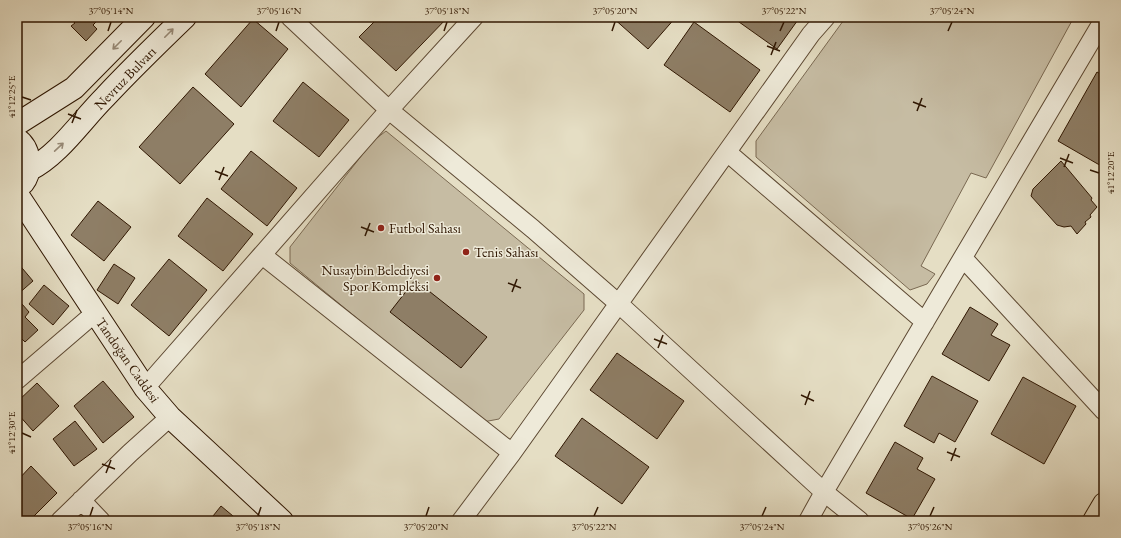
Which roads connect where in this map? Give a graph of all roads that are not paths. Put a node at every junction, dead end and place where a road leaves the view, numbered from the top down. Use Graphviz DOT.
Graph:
graph roads {
  1 [pos="144,17"];
  2 [pos="185,17"];
  3 [pos="290,17"];
  4 [pos="474,17"];
  5 [pos="826,17"];
  6 [pos="1104,19"];
  7 [pos="389,110"];
  8 [pos="17,124"];
  9 [pos="17,139"];
  10 [pos="727,152"];
  11 [pos="28,170"];
  12 [pos="17,190"];
  13 [pos="17,194"];
  14 [pos="262,255"];
  15 [pos="963,258"];
  16 [pos="618,304"];
  17 [pos="95,314"];
  18 [pos="925,322"];
  19 [pos="17,380"];
  20 [pos="145,388"];
  21 [pos="1104,411"];
  22 [pos="170,417"];
  23 [pos="512,453"];
  24 [pos="824,492"];
  25 [pos="81,500"];
  26 [pos="1104,504"];
  27 [pos="60,521"];
  28 [pos="101,521"];
  29 [pos="282,521"];
  30 [pos="461,521"];
  31 [pos="808,521"];
  32 [pos="860,521"];
  33 [pos="1094,521"];
  1 -- 8 [label="main road, Nevruz Bulvarı, one-way"];
  11 -- 2 [label="main road, Nevruz Bulvarı, one-way"];
  3 -- 7 [label="street"];
  4 -- 7 [label="street"];
  5 -- 10 [label="street"];
  6 -- 15 [label="street"];
  7 -- 14 [label="street"];
  7 -- 16 [label="street"];
  9 -- 11 [label="main road"];
  10 -- 16 [label="street"];
  10 -- 18 [label="street"];
  11 -- 12 [label="main road"];
  13 -- 17 [label="main road, Tandoğan Caddesi"];
  14 -- 20 [label="street"];
  14 -- 23 [label="street"];
  15 -- 18 [label="street"];
  15 -- 21 [label="street"];
  16 -- 23 [label="street"];
  16 -- 24 [label="street"];
  17 -- 19 [label="street"];
  17 -- 20 [label="main road, Tandoğan Caddesi"];
  18 -- 24 [label="street"];
  20 -- 22 [label="main road, Tandoğan Caddesi"];
  22 -- 25 [label="street"];
  22 -- 29 [label="main road, Tandoğan Caddesi"];
  23 -- 30 [label="street"];
  24 -- 31 [label="street"];
  24 -- 32 [label="street"];
  25 -- 27 [label="street"];
  25 -- 28 [label="street"];
  26 -- 33 [label="highway"];
}
